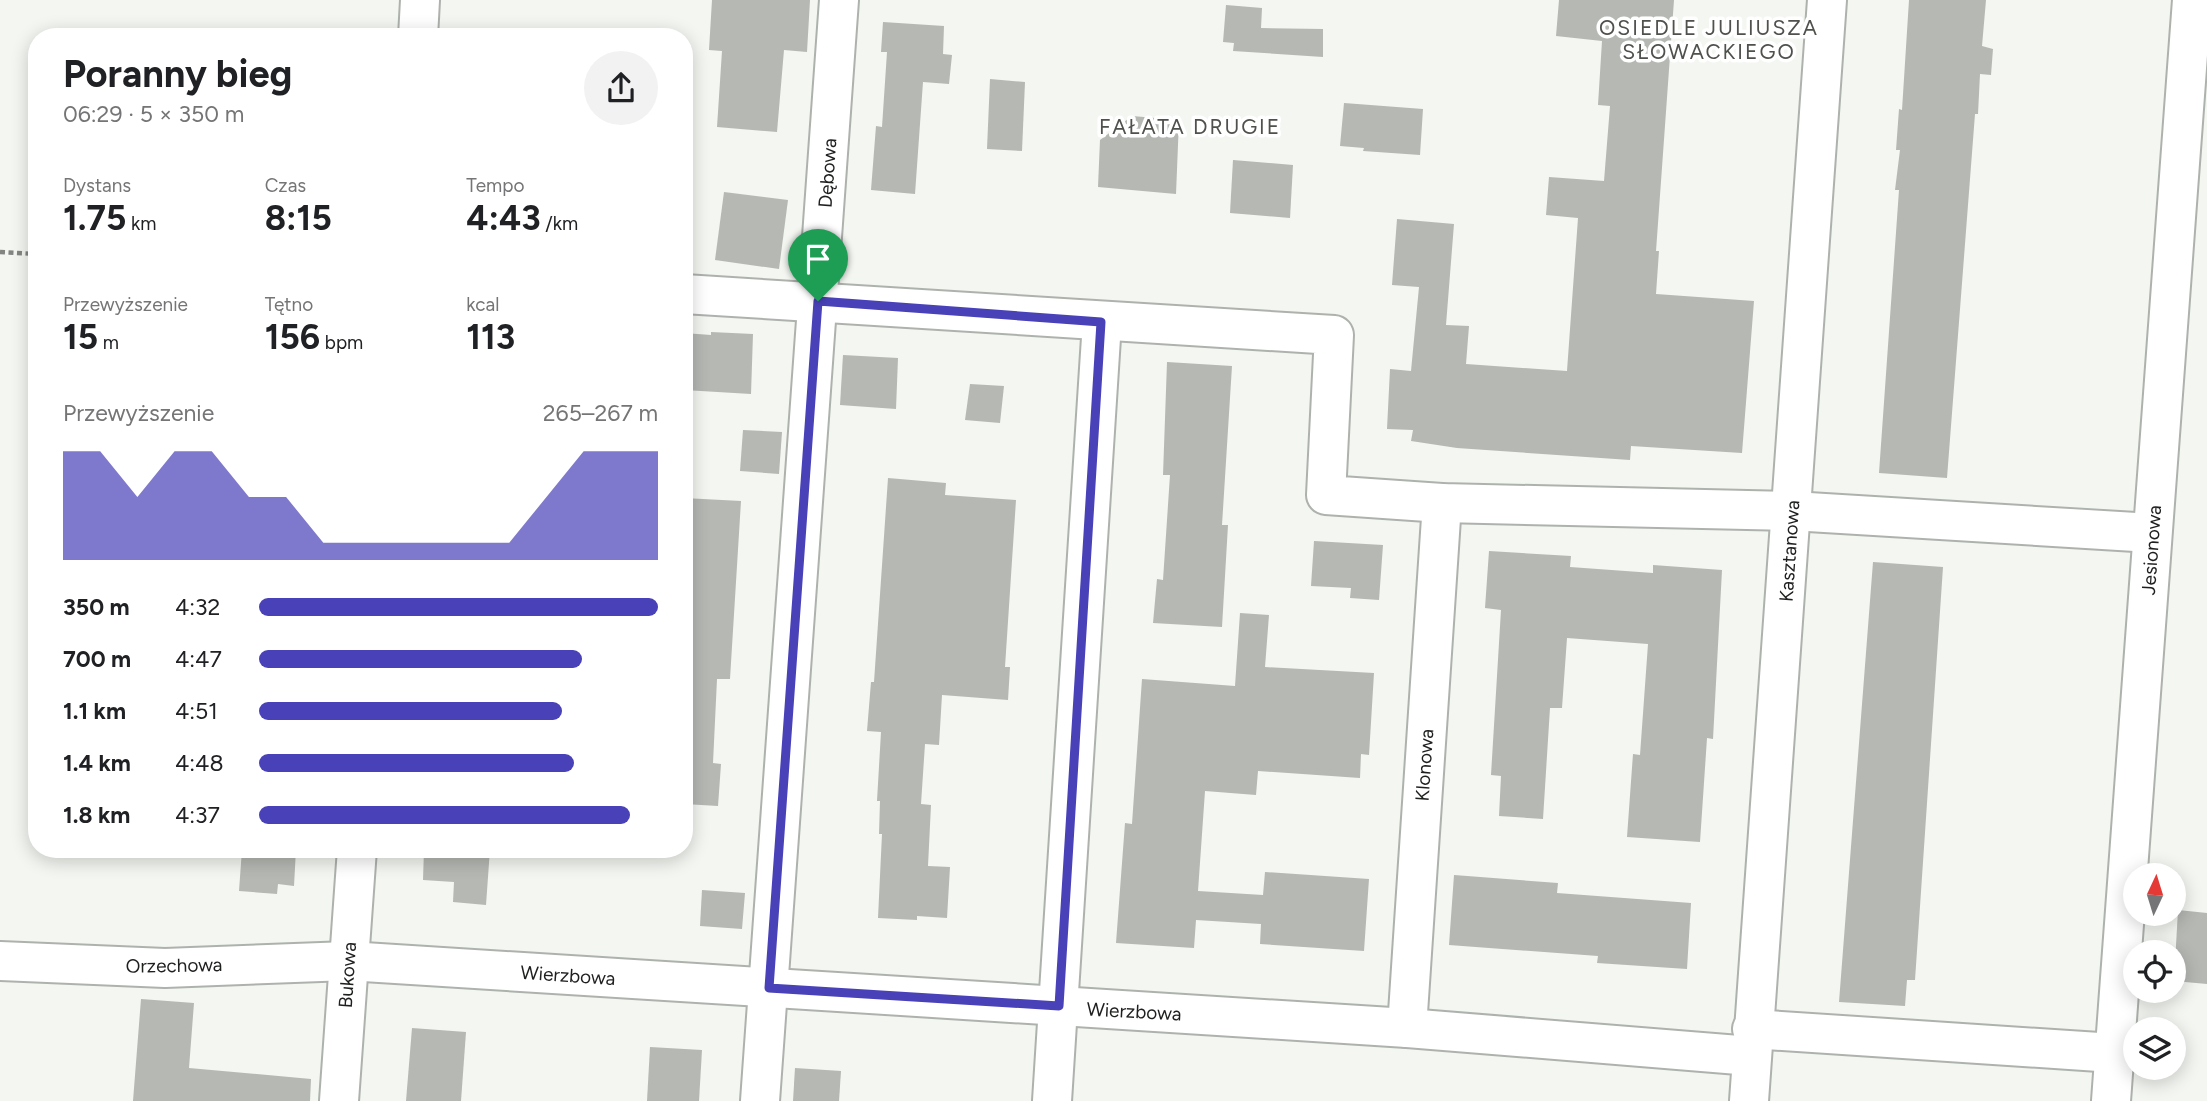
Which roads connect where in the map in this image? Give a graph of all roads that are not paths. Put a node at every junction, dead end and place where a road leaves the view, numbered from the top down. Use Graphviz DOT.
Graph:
graph roads {
  1 [pos="421,0"];
  2 [pos="839,0"];
  3 [pos="1827,0"];
  4 [pos="2192,0"];
  5 [pos="419,28"];
  6 [pos="693,294"];
  7 [pos="818,301"];
  8 [pos="1101,322"];
  9 [pos="1442,503"];
  10 [pos="1792,511"];
  11 [pos="2152,533"];
  12 [pos="356,858"];
  13 [pos="0,961"];
  14 [pos="348,961"];
  15 [pos="769,988"];
  16 [pos="1059,1006"];
  17 [pos="1407,1028"];
  18 [pos="1752,1042"];
  19 [pos="2114,1054"];
  20 [pos="339,1101"];
  21 [pos="760,1101"];
  22 [pos="1052,1101"];
  23 [pos="1749,1101"];
  24 [pos="2111,1101"];
  1 -- 5 [label="street"];
  2 -- 7 [label="street, Dębowa"];
  3 -- 10 [label="street, Kasztanowa"];
  4 -- 11 [label="street, Jesionowa"];
  6 -- 7 [label="street"];
  7 -- 8 [label="street"];
  7 -- 15 [label="street, Dębowa"];
  8 -- 9 [label="street"];
  8 -- 16 [label="street"];
  9 -- 10 [label="street"];
  9 -- 17 [label="street, Klonowa"];
  10 -- 11 [label="street"];
  10 -- 18 [label="street, Kasztanowa"];
  11 -- 19 [label="street, Jesionowa"];
  12 -- 14 [label="street, Bukowa"];
  13 -- 14 [label="street, Orzechowa"];
  14 -- 15 [label="street, Wierzbowa"];
  14 -- 20 [label="street, Bukowa"];
  15 -- 16 [label="street, Wierzbowa"];
  15 -- 21 [label="street, Dębowa"];
  16 -- 17 [label="street, Wierzbowa"];
  16 -- 22 [label="street"];
  17 -- 18 [label="street, Wierzbowa"];
  18 -- 19 [label="street, Wierzbowa"];
  18 -- 23 [label="street, Kasztanowa"];
  19 -- 24 [label="street, Jesionowa"];
}
